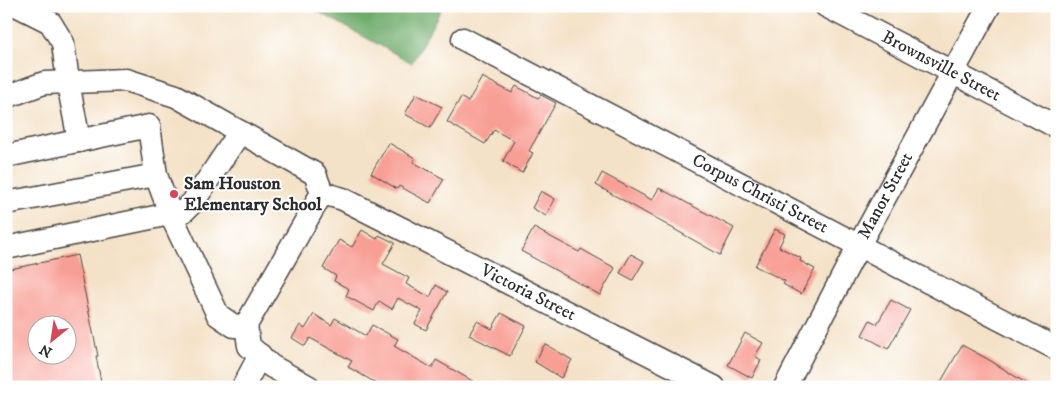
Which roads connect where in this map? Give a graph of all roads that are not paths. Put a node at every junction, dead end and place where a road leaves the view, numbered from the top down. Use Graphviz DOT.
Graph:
graph roads {
  1 [pos="18,6"];
  2 [pos="826,6"];
  3 [pos="989,6"];
  4 [pos="463,39"];
  5 [pos="954,72"];
  6 [pos="68,82"];
  7 [pos="6,97"];
  8 [pos="1057,127"];
  9 [pos="240,132"];
  10 [pos="78,141"];
  11 [pos="6,156"];
  12 [pos="156,175"];
  13 [pos="333,196"];
  14 [pos="6,204"];
  15 [pos="170,213"];
  16 [pos="859,245"];
  17 [pos="6,248"];
  18 [pos="246,325"];
  19 [pos="1057,349"];
  20 [pos="265,361"];
  21 [pos="243,387"];
  22 [pos="309,387"];
  23 [pos="714,387"];
  24 [pos="785,387"];
  1 -- 6 [label="street"];
  2 -- 5 [label="street, Brownsville Street"];
  3 -- 5 [label="street, Manor Street"];
  4 -- 16 [label="street, Corpus Christi Street"];
  5 -- 8 [label="street, Brownsville Street"];
  5 -- 16 [label="street, Manor Street"];
  6 -- 7 [label="street"];
  6 -- 9 [label="street"];
  6 -- 10 [label="street"];
  9 -- 13 [label="street"];
  9 -- 15 [label="street"];
  10 -- 11 [label="street"];
  10 -- 12 [label="street"];
  12 -- 14 [label="street"];
  12 -- 15 [label="street"];
  13 -- 18 [label="street"];
  13 -- 23 [label="street, Victoria Street"];
  15 -- 17 [label="street"];
  15 -- 18 [label="street"];
  16 -- 19 [label="street, Corpus Christi Street"];
  16 -- 24 [label="street, Manor Street"];
  18 -- 20 [label="street"];
  20 -- 21 [label="street"];
  20 -- 22 [label="street"];
}
